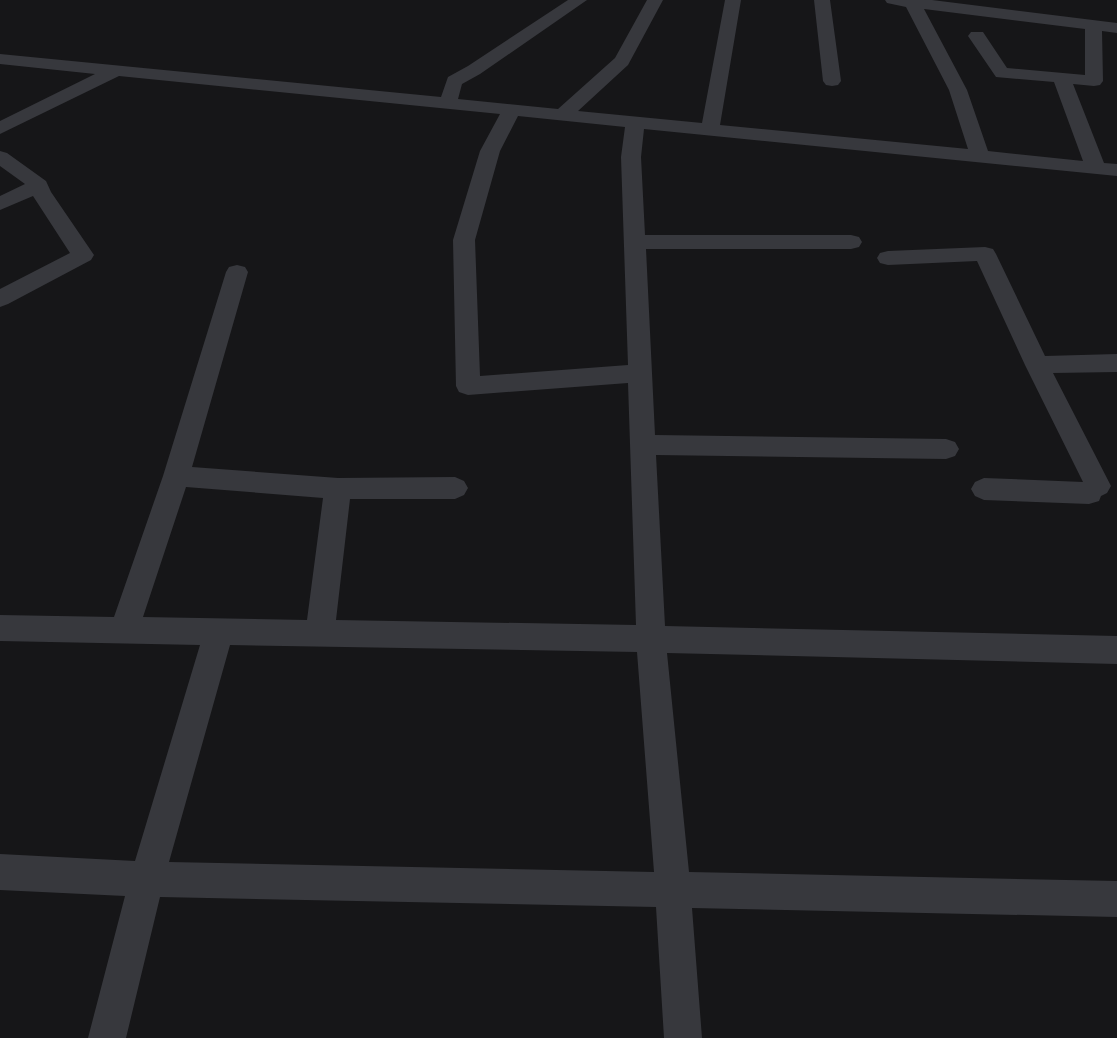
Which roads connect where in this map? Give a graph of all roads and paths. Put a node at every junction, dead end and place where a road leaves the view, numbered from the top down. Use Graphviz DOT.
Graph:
graph roads {
  1 [pos="579,0"];
  2 [pos="655,0"];
  3 [pos="733,0"];
  4 [pos="822,0"];
  5 [pos="893,0"];
  6 [pos="912,2"];
  7 [pos="1093,25"];
  8 [pos="1117,28"];
  9 [pos="977,36"];
  10 [pos="3,61"];
  11 [pos="115,71"];
  12 [pos="1061,78"];
  13 [pos="832,81"];
  14 [pos="448,104"];
  15 [pos="512,110"];
  16 [pos="562,115"];
  17 [pos="634,122"];
  18 [pos="0,128"];
  19 [pos="710,130"];
  20 [pos="980,156"];
  21 [pos="0,157"];
  22 [pos="1096,168"];
  23 [pos="1117,170"];
  24 [pos="39,185"];
  25 [pos="0,204"];
  26 [pos="635,242"];
  27 [pos="851,242"];
  28 [pos="888,258"];
  29 [pos="236,272"];
  30 [pos="0,299"];
  31 [pos="1117,363"];
  32 [pos="1037,365"];
  33 [pos="640,373"];
  34 [pos="644,445"];
  35 [pos="946,449"];
  36 [pos="176,476"];
  37 [pos="455,488"];
  38 [pos="338,489"];
  39 [pos="984,490"];
  40 [pos="0,628"];
  41 [pos="124,630"];
  42 [pos="220,631"];
  43 [pos="320,633"];
  44 [pos="651,639"];
  45 [pos="1117,650"];
  46 [pos="0,872"];
  47 [pos="147,879"];
  48 [pos="673,891"];
  49 [pos="1117,899"];
  50 [pos="107,1038"];
  51 [pos="682,1038"];
  1 -- 14 [label="street"];
  2 -- 16 [label="street"];
  3 -- 19 [label="street"];
  4 -- 13 [label="street"];
  5 -- 6 [label="street"];
  6 -- 7 [label="street"];
  6 -- 20 [label="street"];
  7 -- 8 [label="street"];
  7 -- 12 [label="street"];
  9 -- 12 [label="street"];
  10 -- 11 [label="street"];
  11 -- 14 [label="street"];
  11 -- 18 [label="street"];
  12 -- 22 [label="street"];
  14 -- 15 [label="street"];
  15 -- 16 [label="street"];
  15 -- 33 [label="street"];
  16 -- 17 [label="street"];
  17 -- 19 [label="street"];
  17 -- 26 [label="street"];
  19 -- 20 [label="street"];
  20 -- 22 [label="street"];
  21 -- 24 [label="street"];
  22 -- 23 [label="street"];
  24 -- 25 [label="street"];
  24 -- 30 [label="street"];
  26 -- 27 [label="street"];
  26 -- 33 [label="street"];
  28 -- 32 [label="street"];
  29 -- 36 [label="street"];
  31 -- 32 [label="street"];
  32 -- 39 [label="street"];
  33 -- 34 [label="street"];
  34 -- 35 [label="street"];
  34 -- 44 [label="street"];
  36 -- 38 [label="street"];
  36 -- 41 [label="street"];
  37 -- 38 [label="street"];
  38 -- 43 [label="street"];
  40 -- 41 [label="street"];
  41 -- 42 [label="street"];
  42 -- 43 [label="street"];
  42 -- 47 [label="street"];
  43 -- 44 [label="street"];
  44 -- 45 [label="street"];
  44 -- 48 [label="street"];
  46 -- 47 [label="street"];
  47 -- 48 [label="street"];
  47 -- 50 [label="street"];
  48 -- 49 [label="street"];
  48 -- 51 [label="street"];
}
